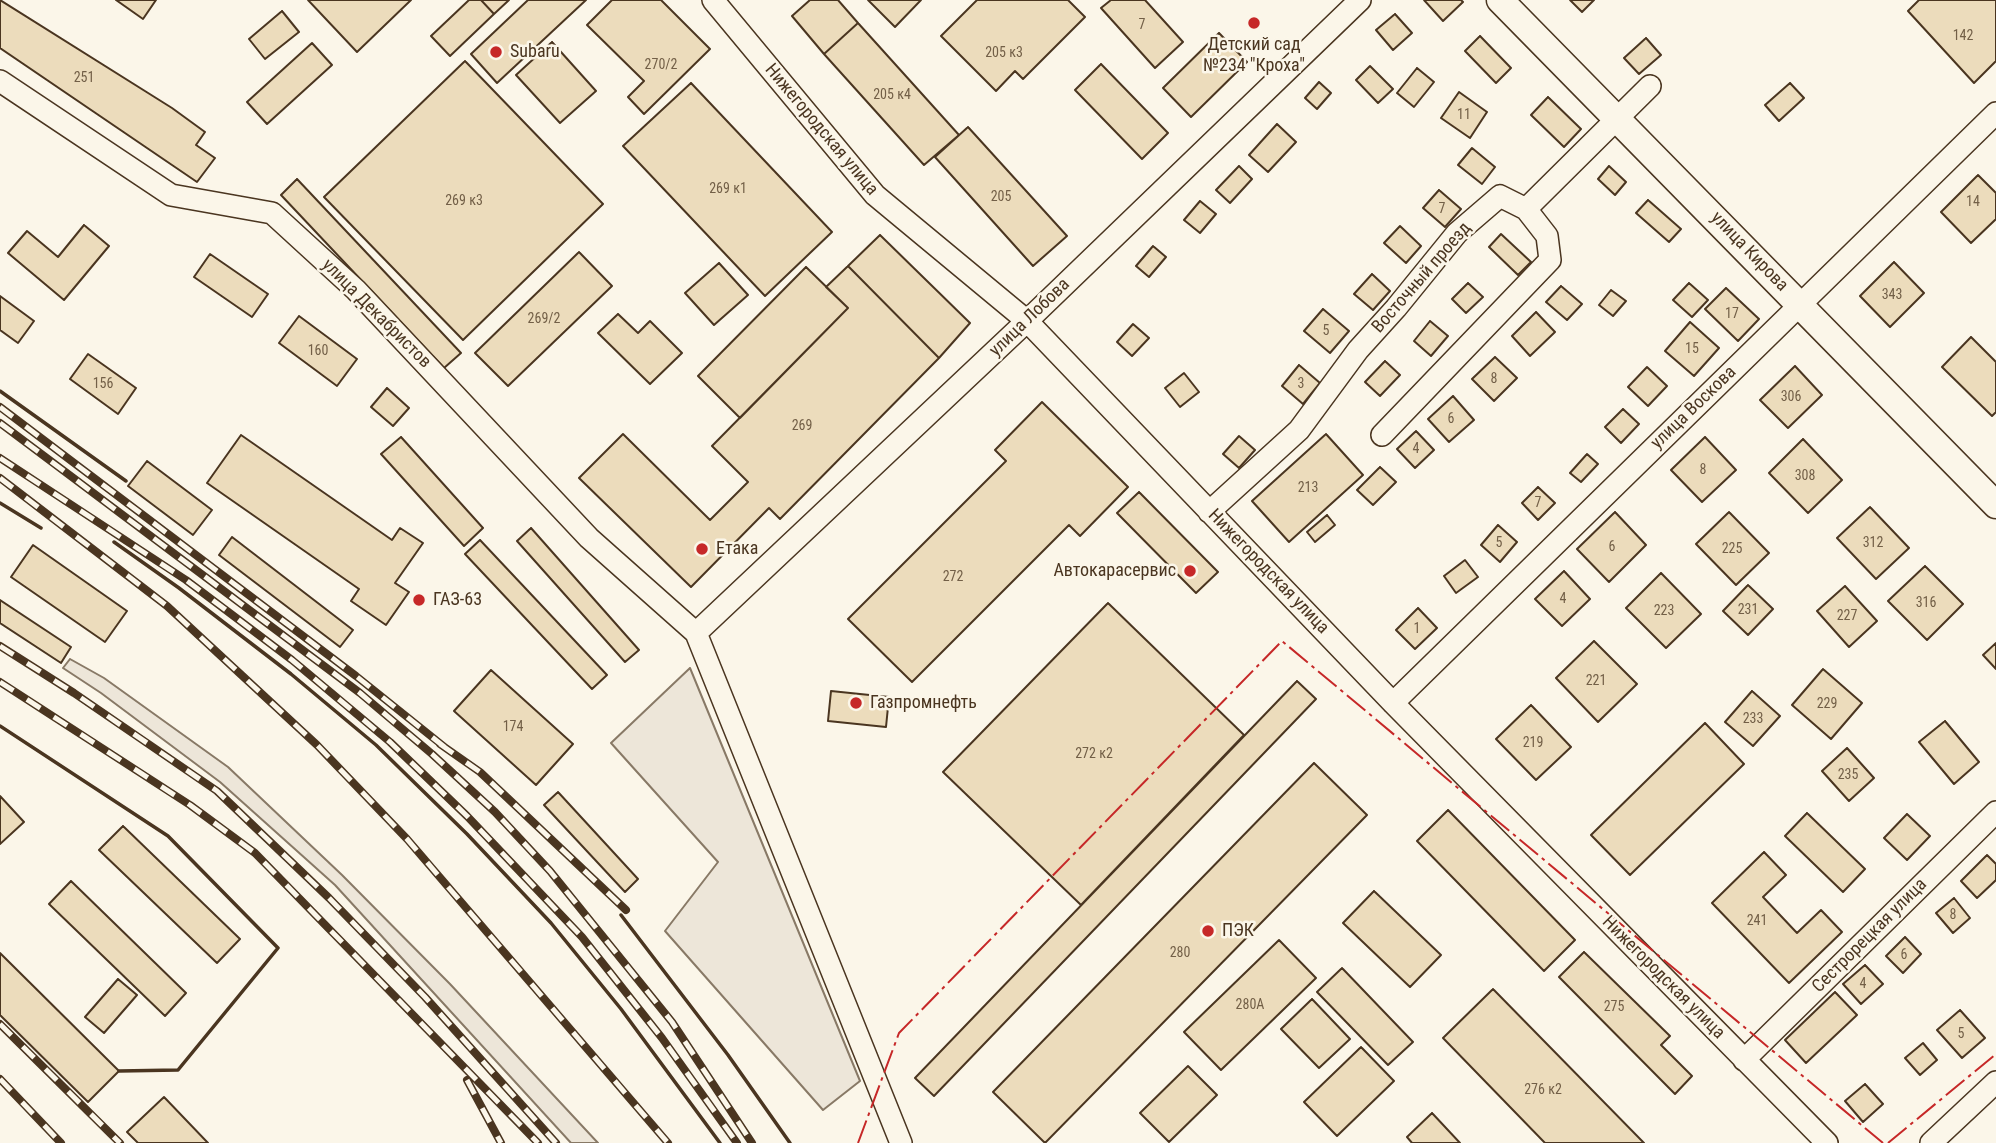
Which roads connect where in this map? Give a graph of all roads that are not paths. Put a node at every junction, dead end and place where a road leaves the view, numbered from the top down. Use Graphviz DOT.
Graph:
graph roads {
  1 [pos="713,0"];
  2 [pos="1360,0"];
  3 [pos="1500,0"];
  4 [pos="0,81"];
  5 [pos="1650,86"];
  6 [pos="1996,113"];
  7 [pos="1616,117"];
  8 [pos="1526,209"];
  9 [pos="1800,304"];
  10 [pos="1027,321"];
  11 [pos="1382,435"];
  12 [pos="1996,505"];
  13 [pos="1209,512"];
  14 [pos="696,633"];
  15 [pos="1393,703"];
  16 [pos="1996,812"];
  17 [pos="1744,1060"];
  18 [pos="1996,1082"];
  19 [pos="901,1143"];
  20 [pos="1827,1143"];
  21 [pos="1931,1143"];
  1 -- 10 [label="street, Нижегородская улица"];
  2 -- 10 [label="street, улица Лобова"];
  3 -- 7 [label="main road, улица Кирова"];
  4 -- 14 [label="street, улица Декабристов"];
  5 -- 7 [label="street"];
  6 -- 9 [label="street, улица Воскова"];
  7 -- 8 [label="street"];
  7 -- 9 [label="main road, улица Кирова"];
  8 -- 11 [label="street"];
  8 -- 13 [label="street, Восточный проезд"];
  9 -- 12 [label="main road, улица Кирова"];
  9 -- 15 [label="street, улица Воскова"];
  10 -- 13 [label="street, Нижегородская улица"];
  10 -- 14 [label="street, улица Лобова"];
  13 -- 15 [label="street, Нижегородская улица"];
  14 -- 19 [label="street"];
  15 -- 17 [label="street, Нижегородская улица"];
  16 -- 17 [label="street, Сестрорецкая улица"];
  17 -- 20 [label="street, Нижегородская улица"];
  18 -- 21 [label="street"];
}
